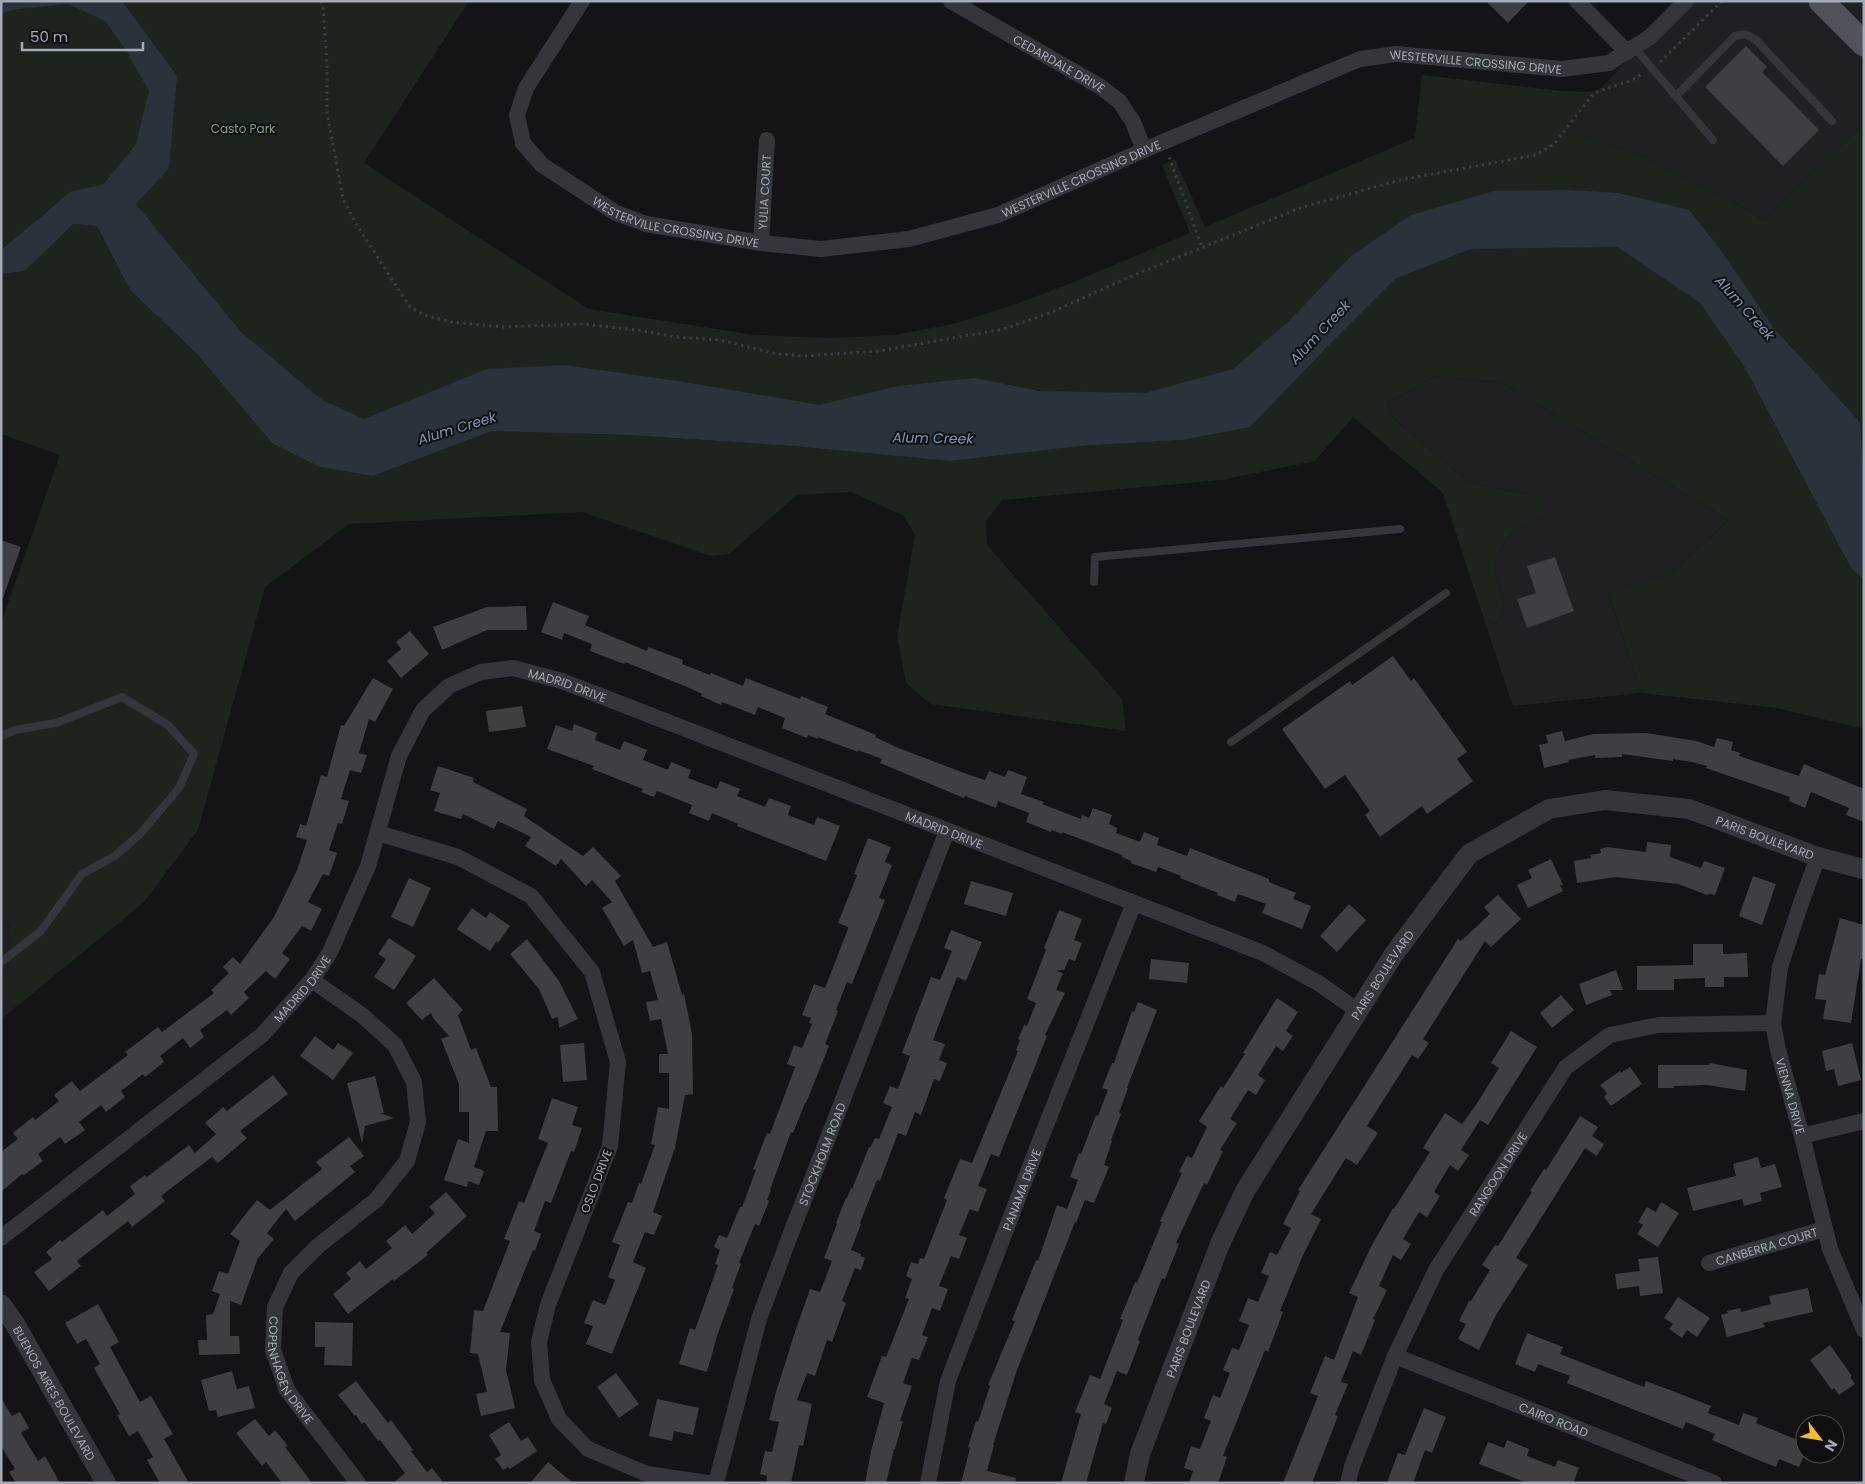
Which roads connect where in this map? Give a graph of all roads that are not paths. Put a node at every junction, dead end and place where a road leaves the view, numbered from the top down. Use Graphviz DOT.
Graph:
graph roads {
  1 [pos="582,1"];
  2 [pos="951,1"];
  3 [pos="1577,1"];
  4 [pos="1686,1"];
  5 [pos="1821,1"];
  6 [pos="1864,44"];
  7 [pos="1631,50"];
  8 [pos="1676,96"];
  9 [pos="1832,121"];
  10 [pos="767,140"];
  11 [pos="1713,140"];
  12 [pos="1144,150"];
  13 [pos="761,243"];
  14 [pos="1400,529"];
  15 [pos="1094,582"];
  16 [pos="1446,593"];
  17 [pos="1,736"];
  18 [pos="1231,742"];
  19 [pos="947,831"];
  20 [pos="378,833"];
  21 [pos="1818,857"];
  22 [pos="1864,869"];
  23 [pos="1134,903"];
  24 [pos="1,962"];
  25 [pos="312,980"];
  26 [pos="1358,1011"];
  27 [pos="1773,1023"];
  28 [pos="1864,1121"];
  29 [pos="1802,1136"];
  30 [pos="1824,1229"];
  31 [pos="1,1238"];
  32 [pos="1709,1263"];
  33 [pos="1,1304"];
  34 [pos="1864,1330"];
  35 [pos="1395,1356"];
  36 [pos="106,1483"];
  37 [pos="358,1483"];
  38 [pos="708,1483"];
  39 [pos="716,1483"];
  40 [pos="928,1483"];
  41 [pos="1134,1483"];
  42 [pos="1348,1483"];
  43 [pos="1714,1483"];
  1 -- 13 [label="street, WESTERVILLE CROSSING DRIVE"];
  2 -- 12 [label="street, CEDARDALE DRIVE"];
  3 -- 7 [label="street"];
  4 -- 7 [label="street, WESTERVILLE CROSSING DRIVE"];
  5 -- 6 [label="main road"];
  7 -- 8 [label="lane"];
  7 -- 12 [label="street, WESTERVILLE CROSSING DRIVE"];
  8 -- 9 [label="lane"];
  8 -- 11 [label="lane"];
  10 -- 13 [label="street, YULIA COURT"];
  12 -- 13 [label="street, WESTERVILLE CROSSING DRIVE"];
  14 -- 15 [label="lane"];
  16 -- 18 [label="lane"];
  17 -- 24 [label="lane"];
  19 -- 20 [label="street, MADRID DRIVE"];
  19 -- 23 [label="street, MADRID DRIVE"];
  19 -- 39 [label="street, STOCKHOLM ROAD"];
  20 -- 25 [label="street, MADRID DRIVE"];
  20 -- 38 [label="street, OSLO DRIVE"];
  21 -- 22 [label="street, PARIS BOULEVARD"];
  21 -- 26 [label="street, PARIS BOULEVARD"];
  21 -- 27 [label="street, VIENNA DRIVE"];
  23 -- 26 [label="street, MADRID DRIVE"];
  23 -- 40 [label="street, PANAMA DRIVE"];
  25 -- 31 [label="street, MADRID DRIVE"];
  25 -- 37 [label="street, COPENHAGEN DRIVE"];
  26 -- 41 [label="street, PARIS BOULEVARD"];
  27 -- 29 [label="street, VIENNA DRIVE"];
  27 -- 35 [label="street, RANGOON DRIVE"];
  28 -- 29 [label="street"];
  29 -- 30 [label="street, VIENNA DRIVE"];
  30 -- 32 [label="street, CANBERRA COURT"];
  30 -- 34 [label="street, VIENNA DRIVE"];
  33 -- 36 [label="street, BUENOS AIRES BOULEVARD"];
  35 -- 42 [label="street, RANGOON DRIVE"];
  35 -- 43 [label="street, CAIRO ROAD"];
}
